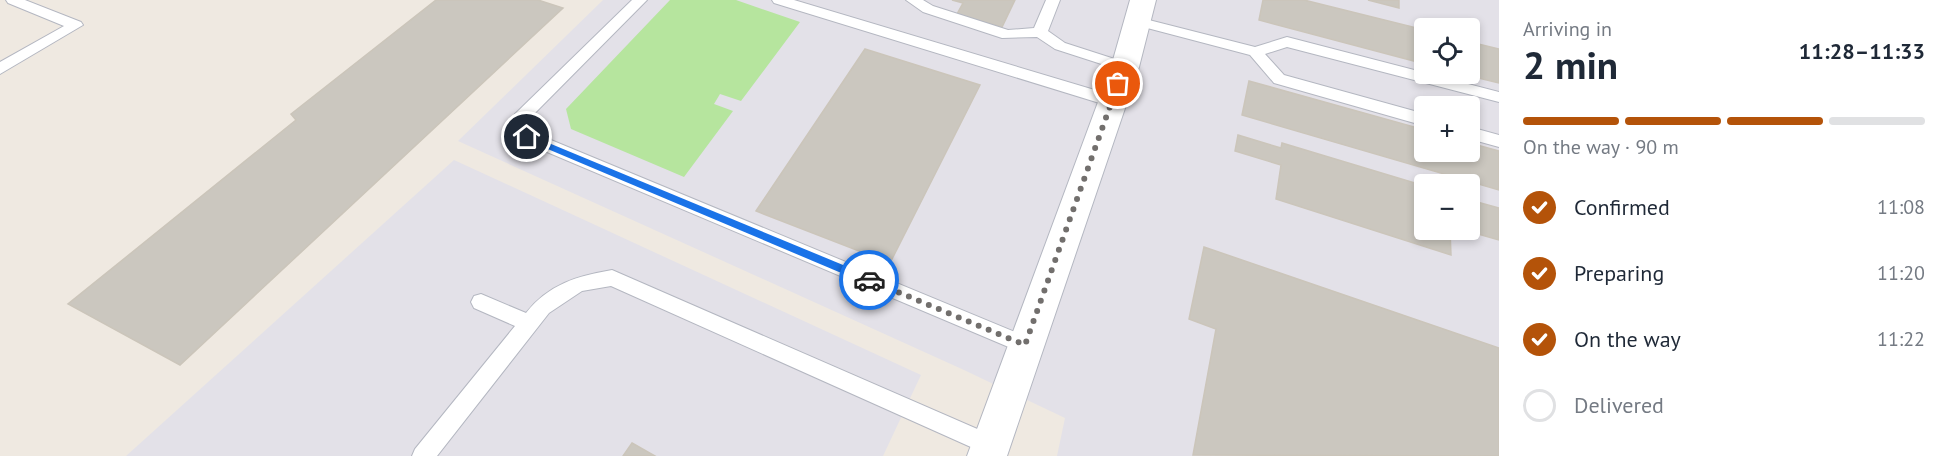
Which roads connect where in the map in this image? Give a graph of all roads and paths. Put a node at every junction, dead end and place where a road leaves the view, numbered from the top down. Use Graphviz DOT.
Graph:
graph roads {
  1 [pos="13,0"];
  2 [pos="640,0"];
  3 [pos="779,0"];
  4 [pos="913,0"];
  5 [pos="1053,0"];
  6 [pos="1140,11"];
  7 [pos="1040,32"];
  8 [pos="1256,52"];
  9 [pos="1125,67"];
  10 [pos="0,69"];
  11 [pos="1499,97"];
  12 [pos="1112,101"];
  13 [pos="1414,117"];
  14 [pos="1480,136"];
  15 [pos="1499,141"];
  16 [pos="481,302"];
  17 [pos="530,324"];
  18 [pos="1025,345"];
  19 [pos="988,450"];
  20 [pos="423,456"];
  1 -- 10 [label="lane"];
  2 -- 18 [label="lane"];
  3 -- 12 [label="lane"];
  4 -- 7 [label="lane"];
  5 -- 7 [label="lane"];
  6 -- 8 [label="lane"];
  6 -- 9 [label="street"];
  7 -- 9 [label="lane"];
  8 -- 11 [label="lane"];
  8 -- 13 [label="lane"];
  9 -- 12 [label="street"];
  12 -- 18 [label="street"];
  14 -- 15 [label="lane"];
  16 -- 17 [label="lane"];
  17 -- 19 [label="lane"];
  17 -- 20 [label="lane"];
  18 -- 19 [label="street"];
}
